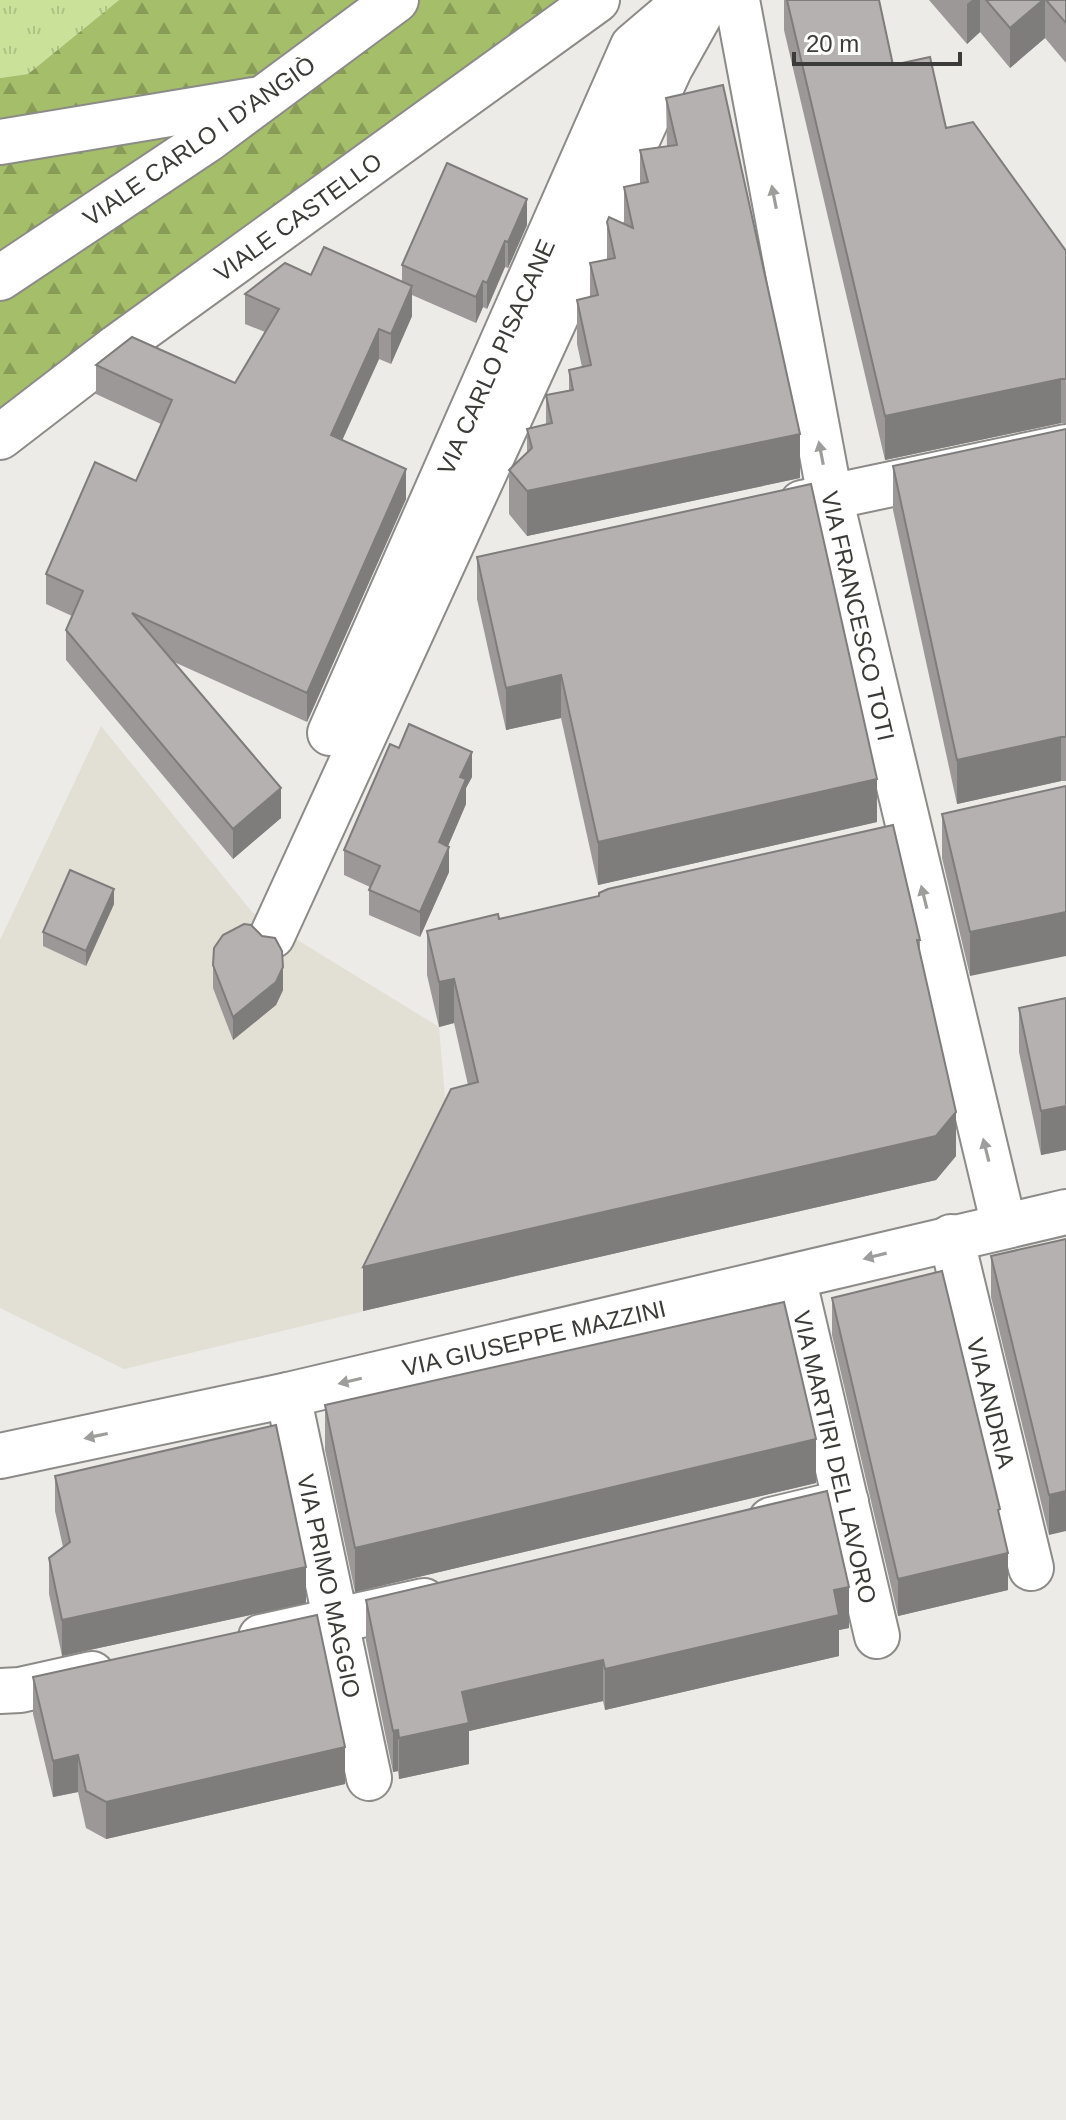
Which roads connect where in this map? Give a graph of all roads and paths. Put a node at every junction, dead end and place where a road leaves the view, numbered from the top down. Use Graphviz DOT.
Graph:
graph roads {
  1 [pos="396,0"];
  2 [pos="597,0"];
  3 [pos="687,0"];
  4 [pos="708,0"];
  5 [pos="737,0"];
  6 [pos="260,99"];
  7 [pos="0,142"];
  8 [pos="0,278"];
  9 [pos="0,437"];
  10 [pos="1066,447"];
  11 [pos="830,497"];
  12 [pos="768,510"];
  13 [pos="330,733"];
  14 [pos="957,830"];
  15 [pos="895,845"];
  16 [pos="272,936"];
  17 [pos="1066,1212"];
  18 [pos="1004,1226"];
  19 [pos="951,1237"];
  20 [pos="793,1277"];
  21 [pos="288,1395"];
  22 [pos="0,1456"];
  23 [pos="846,1502"];
  24 [pos="738,1527"];
  25 [pos="1031,1568"];
  26 [pos="460,1593"];
  27 [pos="337,1622"];
  28 [pos="877,1636"];
  29 [pos="217,1647"];
  30 [pos="126,1667"];
  31 [pos="0,1691"];
  32 [pos="369,1778"];
  1 -- 6 [label="street, VIALE CARLO I D'ANGIÒ"];
  2 -- 9 [label="street, VIALE CASTELLO"];
  3 -- 13 [label="street, VIA CARLO PISACANE"];
  4 -- 16 [label="street"];
  11 -- 5 [label="street, VIA FRANCESCO TOTI, one-way"];
  6 -- 7 [label="street"];
  6 -- 8 [label="street, VIALE CARLO I D'ANGIÒ"];
  10 -- 11 [label="street"];
  11 -- 12 [label="street"];
  11 -- 15 [label="street, VIA FRANCESCO TOTI"];
  14 -- 15 [label="street"];
  18 -- 15 [label="street, VIA FRANCESCO TOTI, one-way"];
  17 -- 18 [label="street, VIA GIUSEPPE MAZZINI"];
  18 -- 19 [label="street, VIA GIUSEPPE MAZZINI"];
  19 -- 20 [label="street, VIA GIUSEPPE MAZZINI, one-way"];
  19 -- 25 [label="street, VIA ANDRIA"];
  20 -- 21 [label="street, VIA GIUSEPPE MAZZINI, one-way"];
  20 -- 23 [label="street, VIA MARTIRI DEL LAVORO"];
  21 -- 22 [label="street, VIA GIUSEPPE MAZZINI, one-way"];
  21 -- 27 [label="street, VIA PRIMO MAGGIO"];
  23 -- 24 [label="street"];
  23 -- 28 [label="street, VIA MARTIRI DEL LAVORO"];
  26 -- 27 [label="street"];
  27 -- 29 [label="street"];
  27 -- 32 [label="street, VIA PRIMO MAGGIO"];
  30 -- 31 [label="street"];
}
